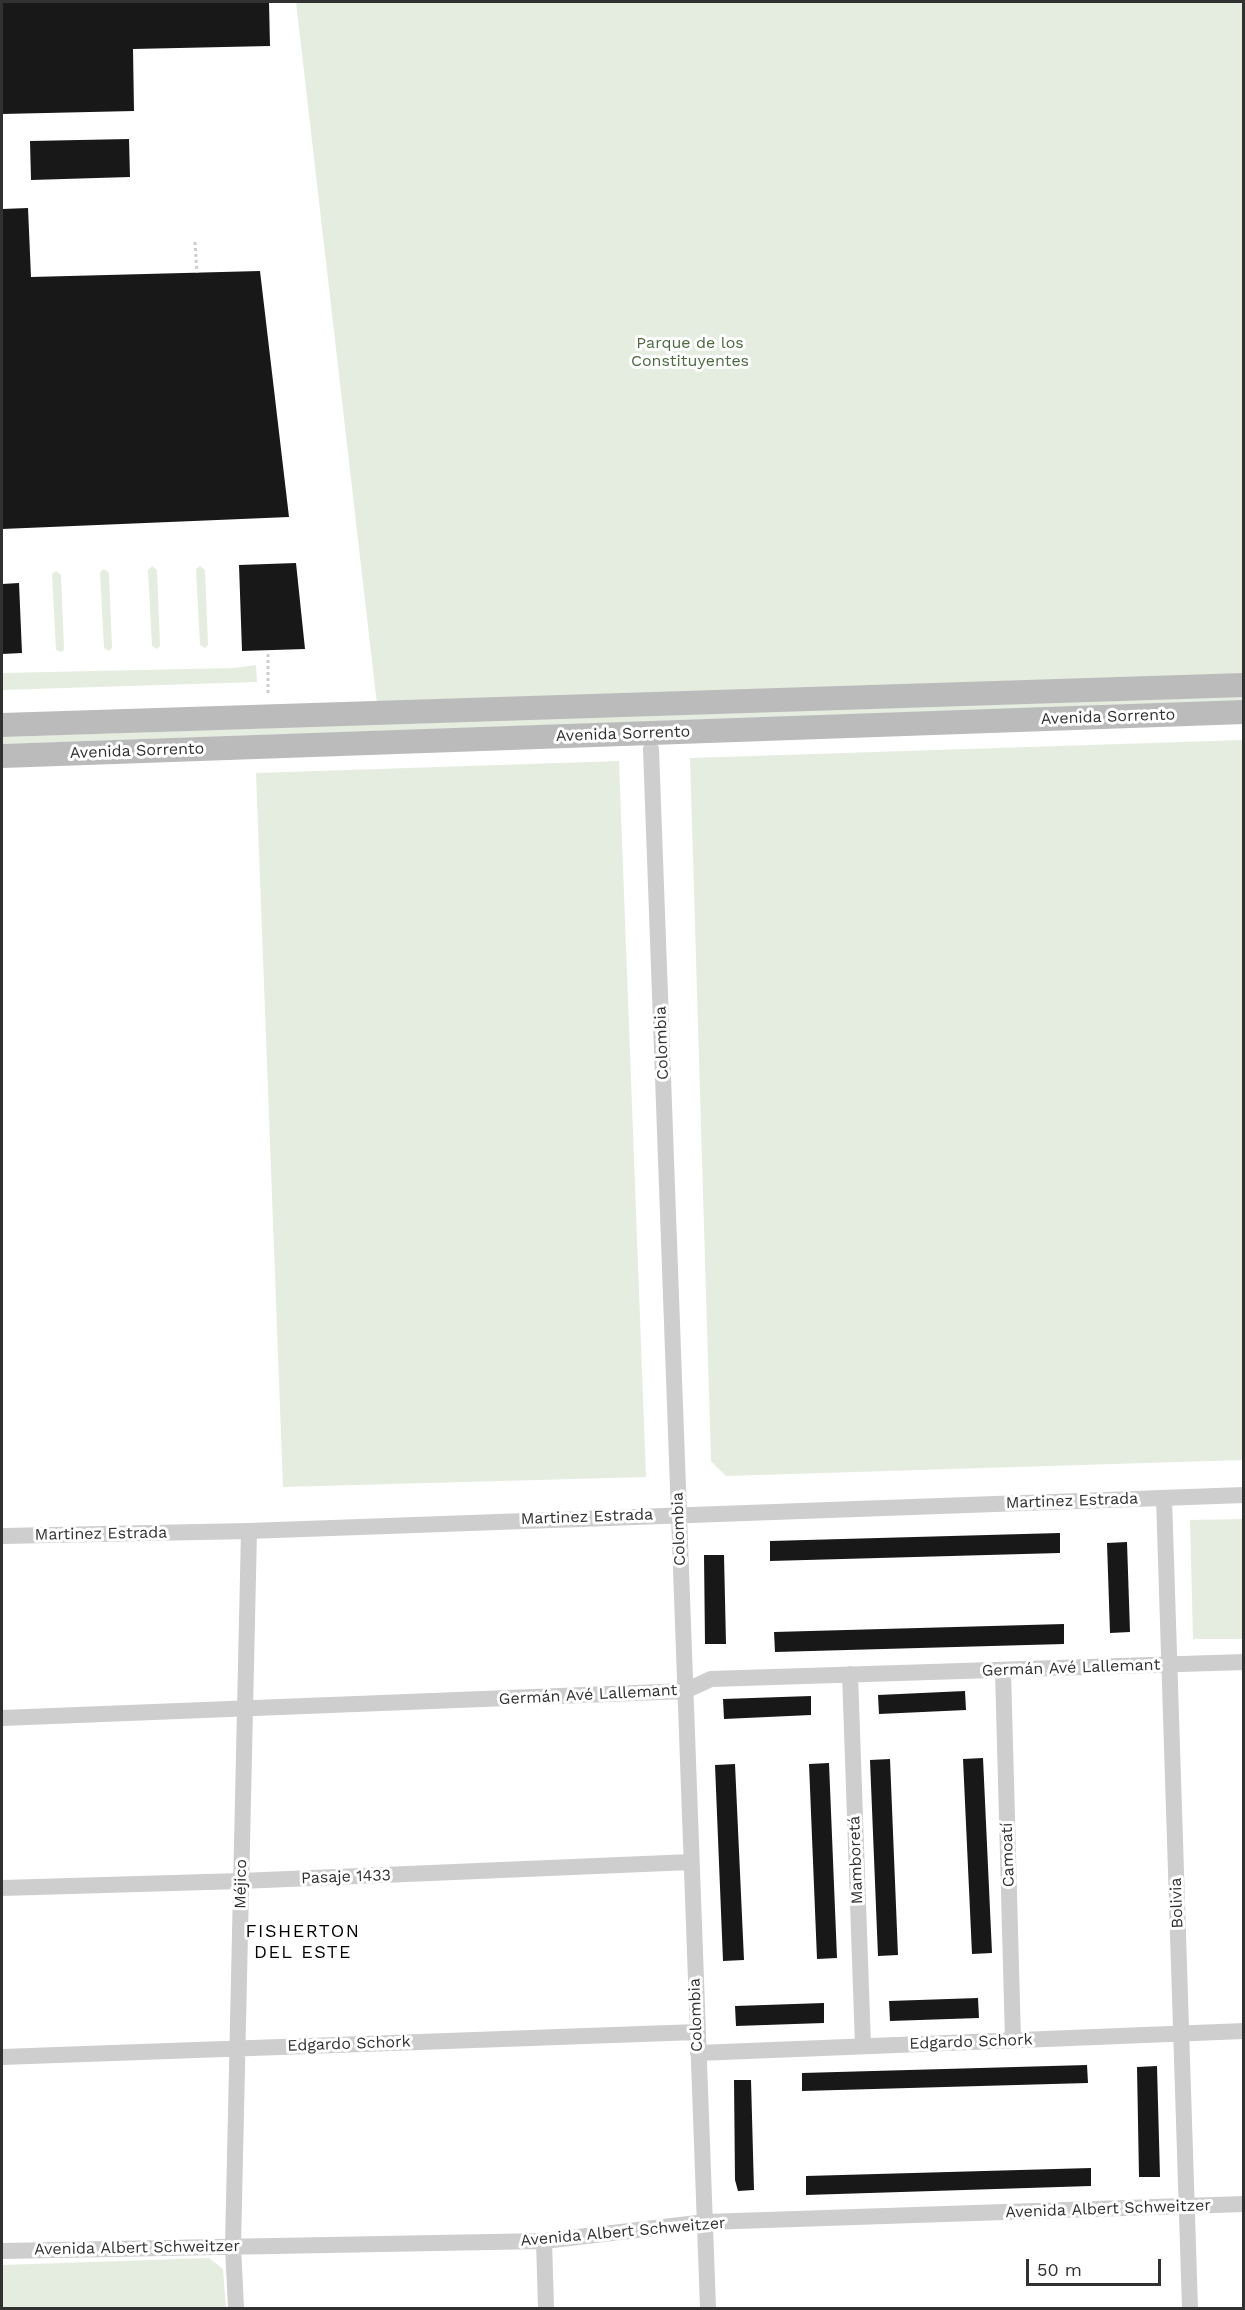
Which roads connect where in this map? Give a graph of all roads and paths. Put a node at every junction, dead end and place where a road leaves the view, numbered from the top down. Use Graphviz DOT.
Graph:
graph roads {
  1 [pos="195,242"];
  2 [pos="196,273"];
  3 [pos="268,654"];
  4 [pos="1244,685"];
  5 [pos="268,694"];
  6 [pos="1244,712"];
  7 [pos="2,725"];
  8 [pos="651,749"];
  9 [pos="2,756"];
  10 [pos="1244,1495"];
  11 [pos="1164,1498"];
  12 [pos="679,1514"];
  13 [pos="249,1531"];
  14 [pos="2,1536"];
  15 [pos="1244,1662"];
  16 [pos="1170,1665"];
  17 [pos="1003,1671"];
  18 [pos="850,1674"];
  19 [pos="685,1691"];
  20 [pos="246,1711"];
  21 [pos="2,1718"];
  22 [pos="691,1862"];
  23 [pos="241,1881"];
  24 [pos="2,1888"];
  25 [pos="1244,2031"];
  26 [pos="697,2032"];
  27 [pos="1181,2033"];
  28 [pos="1013,2040"];
  29 [pos="863,2046"];
  30 [pos="238,2048"];
  31 [pos="698,2053"];
  32 [pos="2,2056"];
  33 [pos="1244,2204"];
  34 [pos="1187,2206"];
  35 [pos="706,2223"];
  36 [pos="544,2241"];
  37 [pos="233,2246"];
  38 [pos="2,2252"];
  39 [pos="236,2308"];
  40 [pos="546,2308"];
  41 [pos="708,2308"];
  42 [pos="1190,2308"];
  1 -- 2 [label="path"];
  3 -- 5 [label="path"];
  4 -- 7 [label="main road, Avenida Sorrento"];
  6 -- 9 [label="main road, Avenida Sorrento"];
  8 -- 12 [label="street, Colombia"];
  10 -- 11 [label="street, Martinez Estrada"];
  11 -- 12 [label="street, Martinez Estrada"];
  11 -- 16 [label="street, Bolivia"];
  12 -- 13 [label="street, Martinez Estrada"];
  12 -- 19 [label="street, Colombia"];
  13 -- 14 [label="street, Martinez Estrada"];
  13 -- 20 [label="street, Méjico"];
  15 -- 16 [label="street, Germán Avé Lallemant"];
  16 -- 17 [label="street, Germán Avé Lallemant"];
  16 -- 27 [label="street, Bolivia"];
  17 -- 18 [label="street, Germán Avé Lallemant"];
  17 -- 28 [label="street, Camoatí"];
  18 -- 19 [label="street, Germán Avé Lallemant"];
  18 -- 29 [label="street, Mamboretá"];
  19 -- 20 [label="street, Germán Avé Lallemant"];
  19 -- 22 [label="street, Colombia"];
  20 -- 21 [label="street, Germán Avé Lallemant"];
  20 -- 23 [label="street, Méjico"];
  22 -- 23 [label="street, Pasaje 1433"];
  22 -- 26 [label="street, Colombia"];
  23 -- 24 [label="street, Pasaje 1433"];
  23 -- 30 [label="street, Méjico"];
  25 -- 27 [label="street, Edgardo Schork"];
  26 -- 30 [label="street, Edgardo Schork"];
  26 -- 31 [label="street, Colombia"];
  27 -- 28 [label="street, Edgardo Schork"];
  27 -- 34 [label="street, Bolivia"];
  28 -- 29 [label="street, Edgardo Schork"];
  29 -- 31 [label="street, Edgardo Schork"];
  30 -- 32 [label="street, Edgardo Schork"];
  30 -- 37 [label="street, Méjico"];
  31 -- 35 [label="street, Colombia"];
  33 -- 34 [label="street, Avenida Albert Schweitzer"];
  34 -- 35 [label="street, Avenida Albert Schweitzer"];
  34 -- 42 [label="street, Bolivia"];
  35 -- 36 [label="street, Avenida Albert Schweitzer"];
  35 -- 41 [label="street, Colombia"];
  36 -- 37 [label="street, Avenida Albert Schweitzer"];
  36 -- 40 [label="street"];
  37 -- 38 [label="street, Avenida Albert Schweitzer"];
  37 -- 39 [label="street, Méjico"];
}
